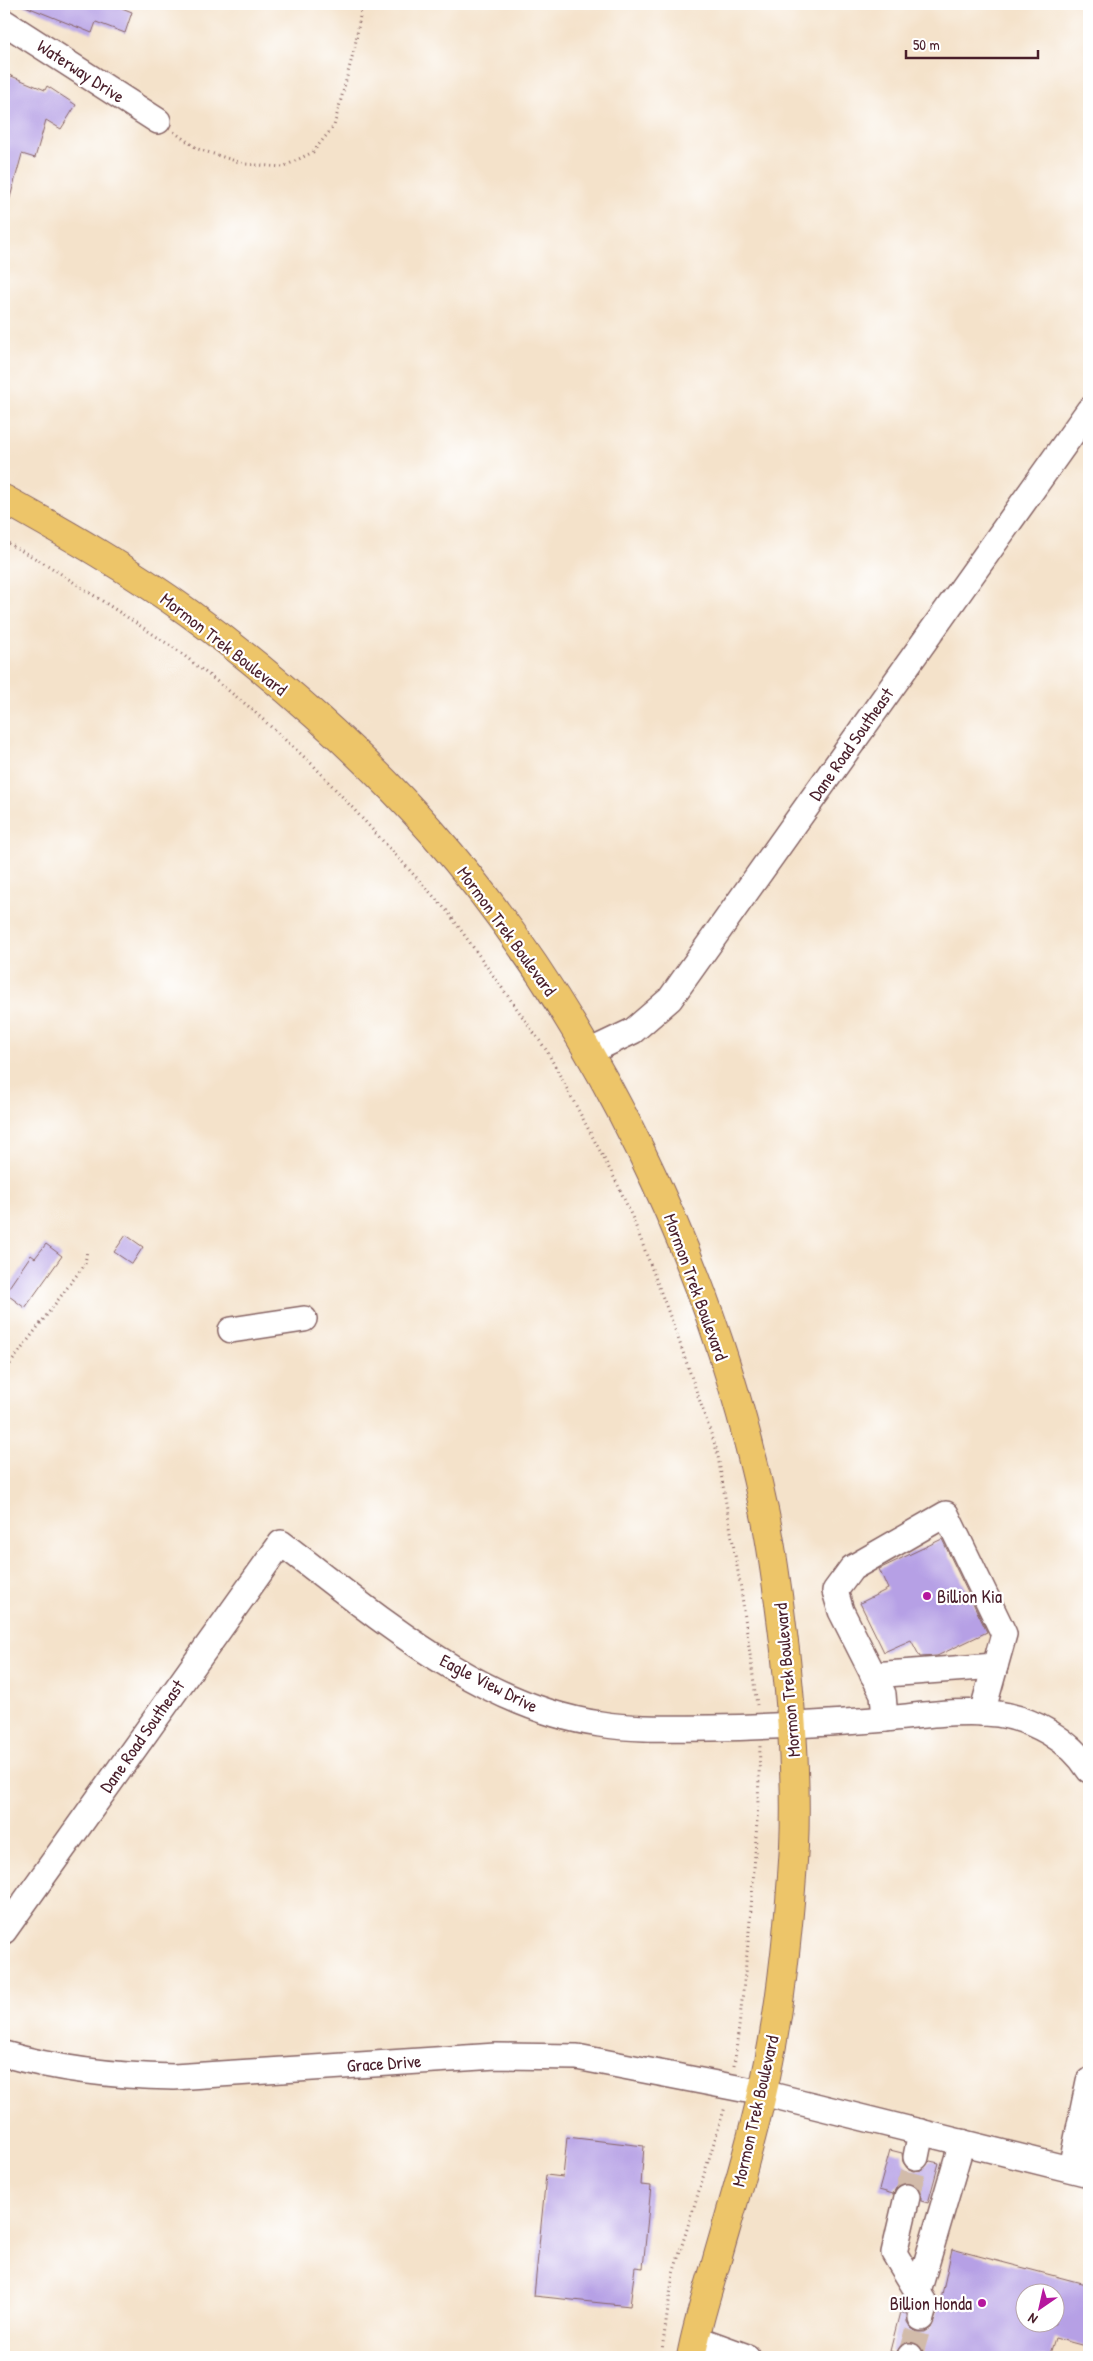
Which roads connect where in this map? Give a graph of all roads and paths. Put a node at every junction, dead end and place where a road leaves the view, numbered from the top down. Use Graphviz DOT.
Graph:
graph roads {
  1 [pos="362,4"];
  2 [pos="4,22"];
  3 [pos="158,121"];
  4 [pos="1089,410"];
  5 [pos="4,498"];
  6 [pos="4,541"];
  7 [pos="589,1052"];
  8 [pos="87,1250"];
  9 [pos="304,1319"];
  10 [pos="230,1330"];
  11 [pos="4,1372"];
  12 [pos="280,1543"];
  13 [pos="995,1666"];
  14 [pos="873,1675"];
  15 [pos="982,1713"];
  16 [pos="885,1719"];
  17 [pos="793,1726"];
  18 [pos="760,1727"];
  19 [pos="1089,1770"];
  20 [pos="4,1931"];
  21 [pos="4,2054"];
  22 [pos="1089,2081"];
  23 [pos="731,2086"];
  24 [pos="763,2093"];
  25 [pos="921,2132"];
  26 [pos="962,2142"];
  27 [pos="916,2157"];
  28 [pos="1080,2171"];
  29 [pos="907,2197"];
  30 [pos="918,2292"];
  31 [pos="921,2318"];
  32 [pos="694,2351"];
  33 [pos="661,2357"];
  34 [pos="747,2357"];
  1 -- 3 [label="path"];
  2 -- 3 [label="street, Waterway Drive"];
  4 -- 7 [label="street, Dane Road Southeast"];
  5 -- 7 [label="main road, Mormon Trek Boulevard"];
  6 -- 18 [label="path"];
  7 -- 17 [label="main road, Mormon Trek Boulevard"];
  8 -- 11 [label="path"];
  9 -- 10 [label="street"];
  12 -- 18 [label="street, Eagle View Drive"];
  12 -- 20 [label="street, Dane Road Southeast"];
  13 -- 14 [label="street"];
  13 -- 14 [label="street"];
  13 -- 15 [label="street"];
  14 -- 16 [label="street"];
  15 -- 16 [label="street, Eagle View Drive"];
  15 -- 19 [label="street, Eagle View Drive"];
  16 -- 17 [label="street, Eagle View Drive"];
  17 -- 18 [label="street, Eagle View Drive"];
  17 -- 24 [label="main road, Mormon Trek Boulevard"];
  18 -- 23 [label="path"];
  21 -- 23 [label="street, Grace Drive"];
  22 -- 28 [label="street"];
  23 -- 24 [label="street, Grace Drive"];
  23 -- 33 [label="path"];
  24 -- 25 [label="street, Grace Drive"];
  24 -- 32 [label="main road, Mormon Trek Boulevard"];
  25 -- 26 [label="street, Grace Drive"];
  25 -- 27 [label="street"];
  26 -- 28 [label="street, Grace Drive"];
  26 -- 30 [label="street"];
  29 -- 30 [label="street"];
  30 -- 31 [label="street"];
  32 -- 34 [label="street"];
}
